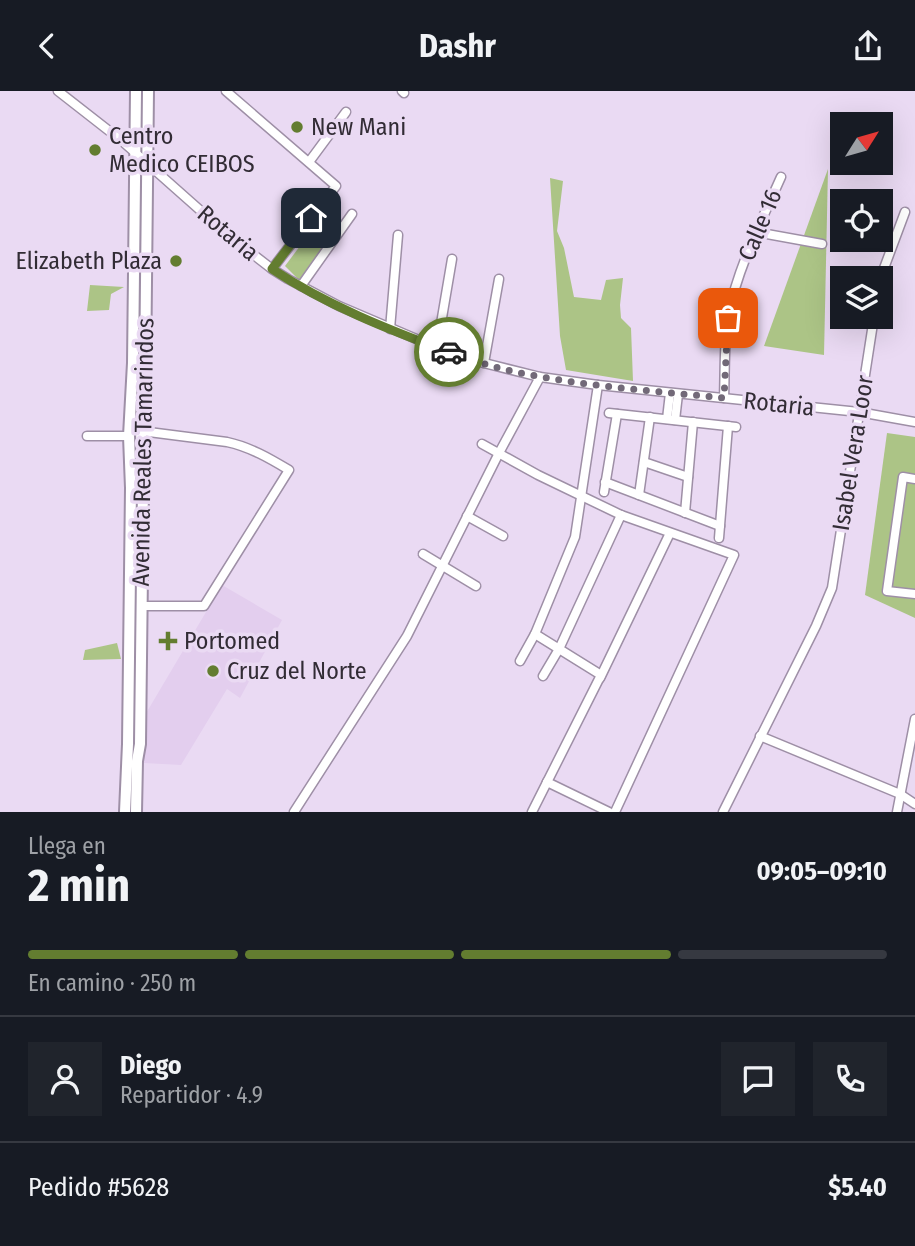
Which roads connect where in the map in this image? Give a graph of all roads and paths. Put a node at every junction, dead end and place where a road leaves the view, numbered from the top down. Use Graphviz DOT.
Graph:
graph roads {
  1 [pos="58,91"];
  2 [pos="136,91"];
  3 [pos="148,91"];
  4 [pos="226,91"];
  5 [pos="346,112"];
  6 [pos="135,152"];
  7 [pos="147,162"];
  8 [pos="309,162"];
  9 [pos="780,177"];
  10 [pos="905,212"];
  11 [pos="352,214"];
  12 [pos="756,232"];
  13 [pos="398,235"];
  14 [pos="822,244"];
  15 [pos="452,259"];
  16 [pos="885,266"];
  17 [pos="272,269"];
  18 [pos="499,279"];
  19 [pos="301,286"];
  20 [pos="390,329"];
  21 [pos="872,329"];
  22 [pos="437,347"];
  23 [pos="139,363"];
  24 [pos="484,363"];
  25 [pos="540,377"];
  26 [pos="598,385"];
  27 [pos="674,393"];
  28 [pos="724,398"];
  29 [pos="859,412"];
  30 [pos="650,417"];
  31 [pos="671,419"];
  32 [pos="693,422"];
  33 [pos="915,422"];
  34 [pos="141,431"];
  35 [pos="87,436"];
  36 [pos="129,436"];
  37 [pos="482,444"];
  38 [pos="499,453"];
  39 [pos="644,462"];
  40 [pos="688,477"];
  41 [pos="915,479"];
  42 [pos="581,495"];
  43 [pos="639,495"];
  44 [pos="685,513"];
  45 [pos="621,515"];
  46 [pos="467,516"];
  47 [pos="720,526"];
  48 [pos="670,533"];
  49 [pos="503,537"];
  50 [pos="719,538"];
  51 [pos="423,554"];
  52 [pos="443,566"];
  53 [pos="476,586"];
  54 [pos="915,594"];
  55 [pos="141,606"];
  56 [pos="135,630"];
  57 [pos="536,634"];
  58 [pos="559,649"];
  59 [pos="520,661"];
  60 [pos="543,675"];
  61 [pos="601,675"];
  62 [pos="915,719"];
  63 [pos="760,736"];
  64 [pos="547,782"];
  65 [pos="900,794"];
  66 [pos="915,804"];
  67 [pos="125,812"];
  68 [pos="136,812"];
  69 [pos="295,812"];
  70 [pos="532,812"];
  71 [pos="609,812"];
  72 [pos="615,812"];
  73 [pos="723,812"];
  74 [pos="897,812"];
  1 -- 6 [label="street, Rotaria"];
  2 -- 6 [label="main road, Avenida Reales Tamarindos"];
  3 -- 7 [label="main road, Avenida Reales Tamarindos"];
  4 -- 8 [label="street"];
  5 -- 8 [label="street"];
  6 -- 7 [label="street, Rotaria"];
  6 -- 23 [label="main road, Avenida Reales Tamarindos"];
  7 -- 17 [label="street, Rotaria"];
  7 -- 23 [label="main road, Avenida Reales Tamarindos"];
  8 -- 17 [label="street"];
  9 -- 12 [label="street, Calle 16"];
  10 -- 16 [label="street"];
  11 -- 19 [label="street"];
  12 -- 14 [label="street"];
  12 -- 28 [label="street, Calle 16"];
  13 -- 20 [label="street"];
  15 -- 22 [label="street"];
  17 -- 19 [label="street, Rotaria"];
  18 -- 24 [label="street"];
  19 -- 20 [label="street, Rotaria"];
  20 -- 22 [label="street, Rotaria"];
  21 -- 29 [label="street, Isabel Vera Loor"];
  22 -- 24 [label="street, Rotaria"];
  23 -- 34 [label="main road, Avenida Reales Tamarindos"];
  23 -- 36 [label="main road, Avenida Reales Tamarindos"];
  24 -- 25 [label="street, Rotaria"];
  25 -- 26 [label="street, Rotaria"];
  25 -- 38 [label="street"];
  26 -- 27 [label="street, Rotaria"];
  26 -- 42 [label="street"];
  27 -- 28 [label="street, Rotaria"];
  27 -- 31 [label="street"];
  28 -- 29 [label="street, Rotaria"];
  29 -- 33 [label="street, Rotaria"];
  29 -- 63 [label="street, Isabel Vera Loor"];
  30 -- 31 [label="street"];
  30 -- 39 [label="street"];
  30 -- 43 [label="street"];
  31 -- 32 [label="street"];
  32 -- 40 [label="street"];
  32 -- 47 [label="street"];
  34 -- 55 [label="main road, Avenida Reales Tamarindos"];
  34 -- 55 [label="street"];
  35 -- 36 [label="street"];
  36 -- 56 [label="main road, Avenida Reales Tamarindos"];
  37 -- 38 [label="street"];
  38 -- 42 [label="street"];
  38 -- 46 [label="street"];
  39 -- 40 [label="street"];
  39 -- 43 [label="street"];
  40 -- 44 [label="street"];
  41 -- 54 [label="street"];
  42 -- 45 [label="street"];
  42 -- 57 [label="street"];
  43 -- 44 [label="street"];
  44 -- 47 [label="street"];
  45 -- 48 [label="street"];
  45 -- 58 [label="street"];
  46 -- 49 [label="street"];
  46 -- 52 [label="street"];
  47 -- 50 [label="street"];
  48 -- 61 [label="street"];
  48 -- 72 [label="street"];
  51 -- 52 [label="street"];
  52 -- 53 [label="street"];
  52 -- 69 [label="street"];
  55 -- 56 [label="main road, Avenida Reales Tamarindos"];
  56 -- 67 [label="main road, Avenida Reales Tamarindos"];
  56 -- 68 [label="main road, Avenida Reales Tamarindos"];
  57 -- 58 [label="street"];
  57 -- 59 [label="street"];
  58 -- 60 [label="street"];
  58 -- 61 [label="street"];
  61 -- 64 [label="street"];
  62 -- 65 [label="street"];
  63 -- 65 [label="street"];
  63 -- 73 [label="street, Isabel Vera Loor"];
  64 -- 70 [label="street"];
  64 -- 71 [label="street"];
  65 -- 66 [label="street"];
  65 -- 74 [label="street"];
}
